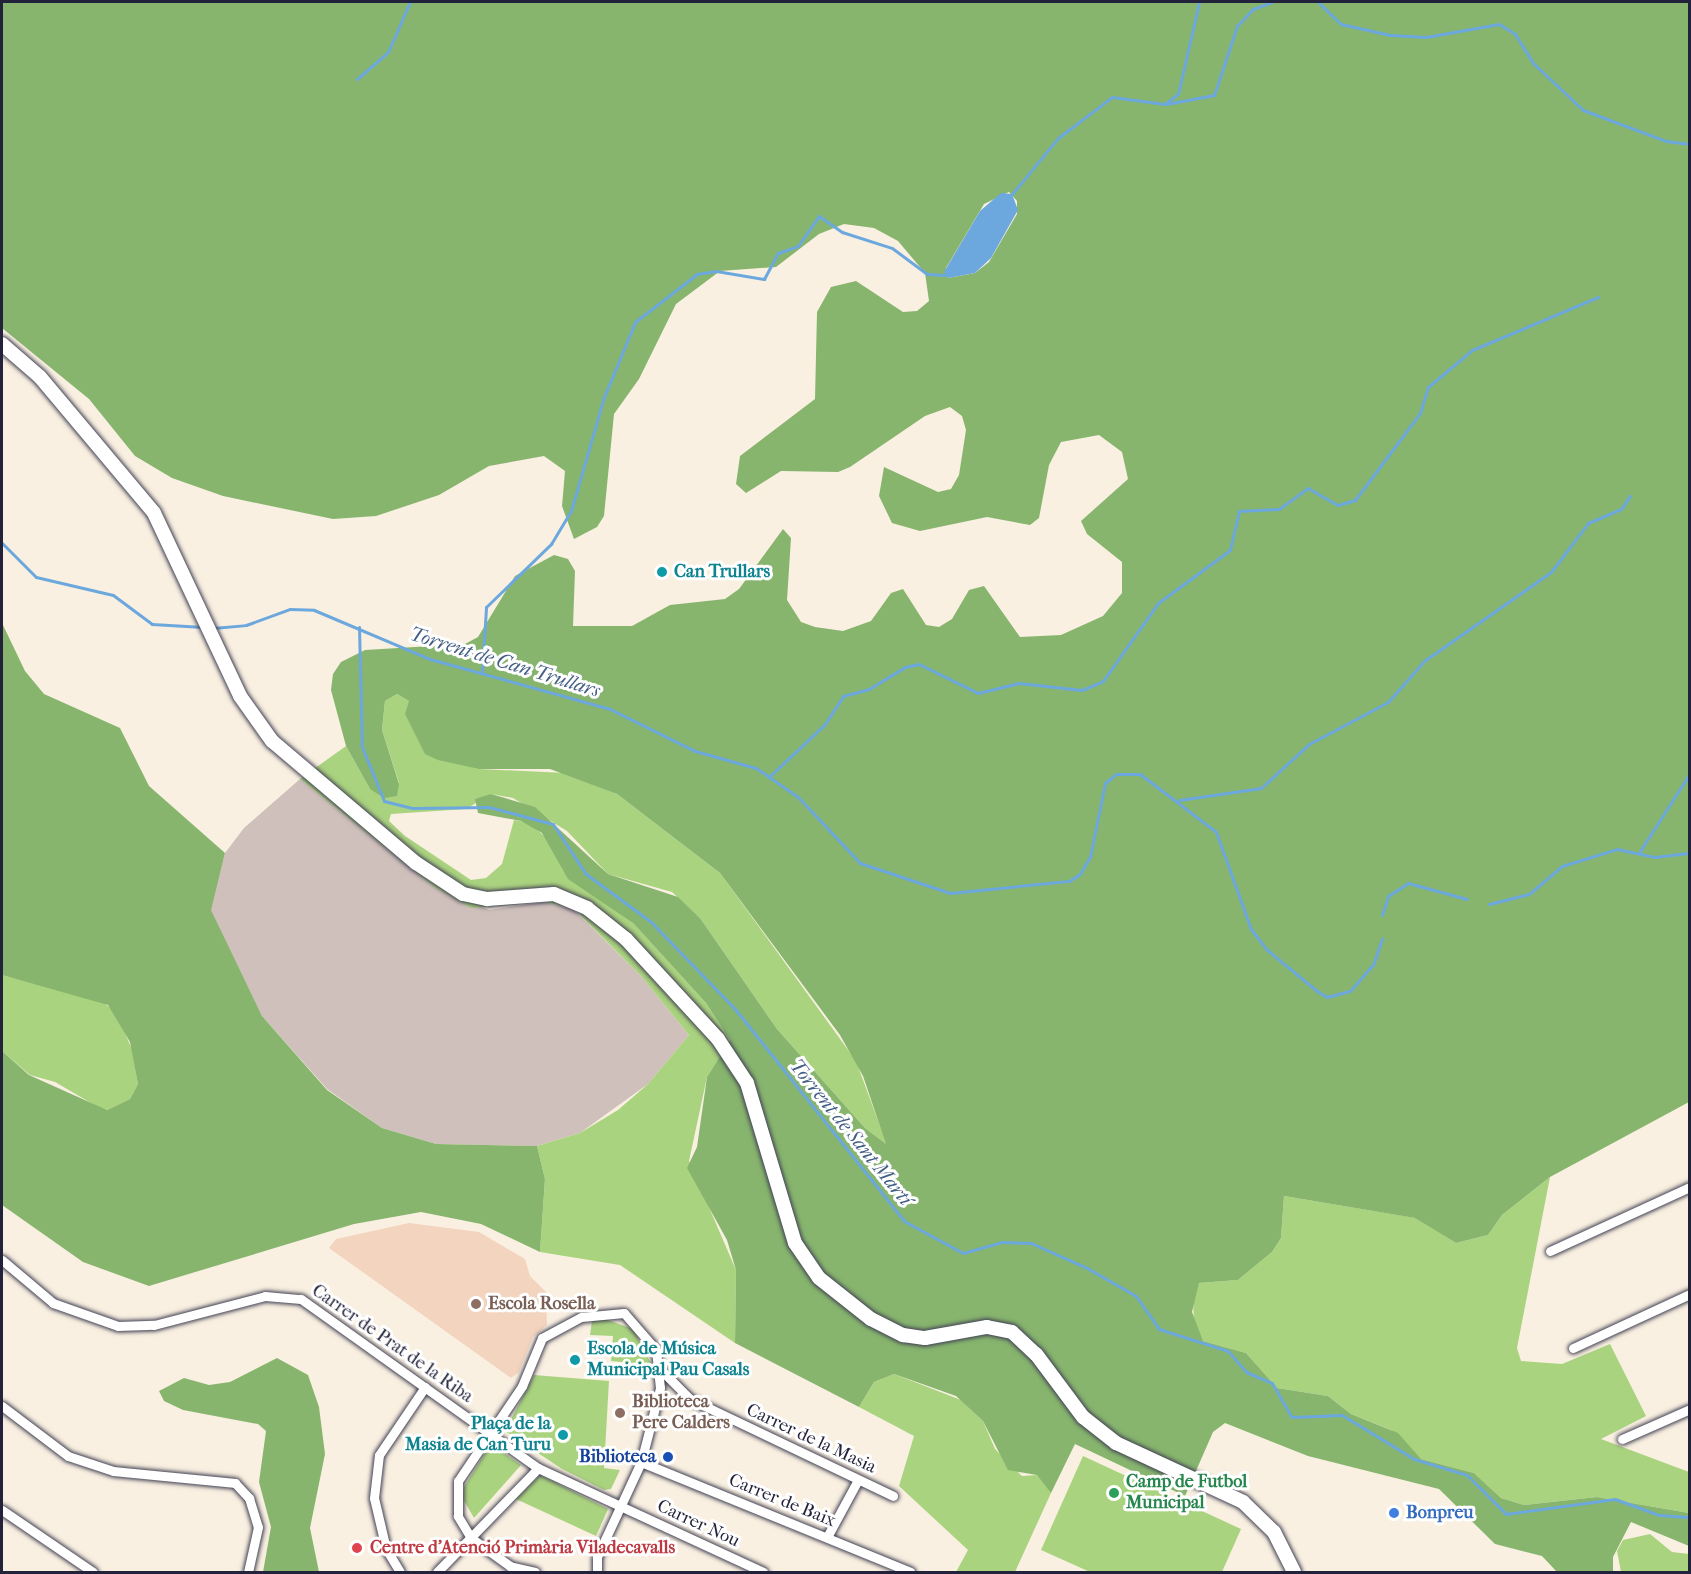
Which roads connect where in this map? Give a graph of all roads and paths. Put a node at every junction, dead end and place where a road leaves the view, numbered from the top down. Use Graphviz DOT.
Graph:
graph roads {
  1 [pos="2,344"];
  2 [pos="1689,1187"];
  3 [pos="1550,1251"];
  4 [pos="2,1260"];
  5 [pos="1689,1294"];
  6 [pos="1573,1347"];
  7 [pos="659,1368"];
  8 [pos="425,1387"];
  9 [pos="2,1406"];
  10 [pos="1689,1409"];
  11 [pos="491,1434"];
  12 [pos="1622,1439"];
  13 [pos="641,1462"];
  14 [pos="538,1468"];
  15 [pos="858,1480"];
  16 [pos="893,1496"];
  17 [pos="619,1504"];
  18 [pos="2,1510"];
  19 [pos="827,1537"];
  20 [pos="471,1538"];
  21 [pos="93,1572"];
  22 [pos="248,1572"];
  23 [pos="400,1572"];
  24 [pos="437,1572"];
  25 [pos="535,1572"];
  26 [pos="597,1572"];
  27 [pos="763,1572"];
  28 [pos="910,1572"];
  29 [pos="1294,1572"];
  1 -- 29 [label="street"];
  2 -- 3 [label="street"];
  4 -- 8 [label="street, Carrer de Prat de la Riba"];
  5 -- 6 [label="street"];
  7 -- 11 [label="street"];
  7 -- 13 [label="street"];
  7 -- 15 [label="street, Carrer de la Masia"];
  8 -- 11 [label="street, Carrer de Prat de la Riba"];
  8 -- 23 [label="street"];
  9 -- 22 [label="street"];
  10 -- 12 [label="street"];
  11 -- 14 [label="street, Carrer de Prat de la Riba"];
  11 -- 20 [label="street"];
  13 -- 17 [label="street"];
  13 -- 19 [label="street, Carrer de Baix"];
  14 -- 17 [label="street, Carrer de Prat de la Riba"];
  14 -- 20 [label="street"];
  15 -- 16 [label="street, Carrer de la Masia"];
  15 -- 19 [label="street"];
  17 -- 26 [label="street"];
  17 -- 27 [label="street, Carrer Nou"];
  18 -- 21 [label="street"];
  19 -- 28 [label="street, Carrer de Baix"];
  20 -- 24 [label="street"];
  20 -- 25 [label="street"];
}
